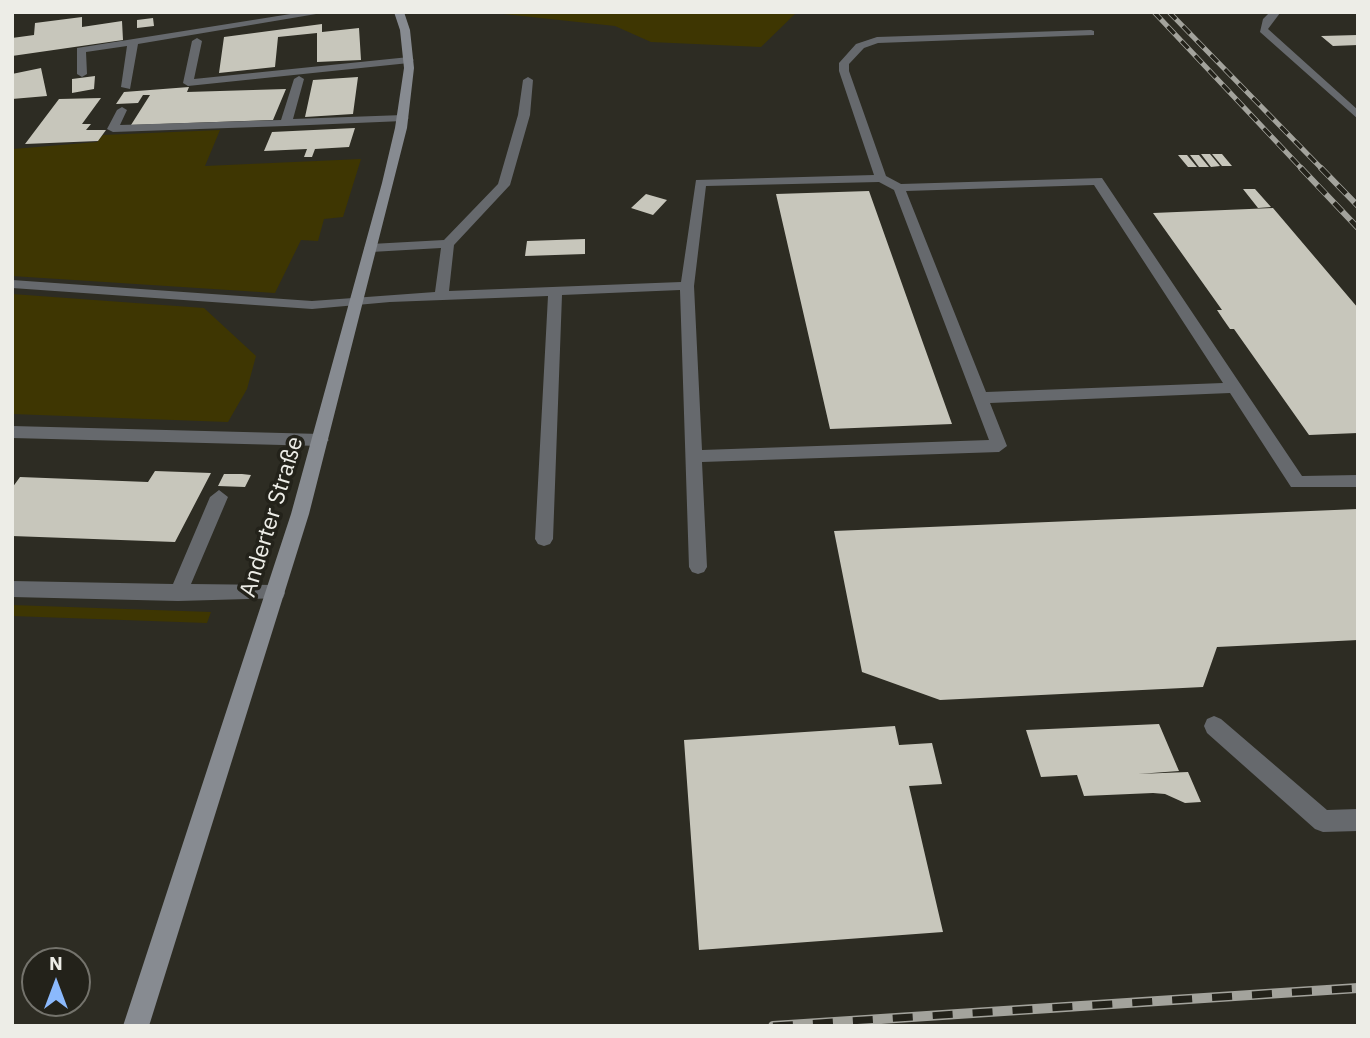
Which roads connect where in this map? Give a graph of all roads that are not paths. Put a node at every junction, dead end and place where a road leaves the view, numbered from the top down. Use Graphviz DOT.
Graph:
graph roads {
  1 [pos="323,12"];
  2 [pos="399,12"];
  3 [pos="1275,13"];
  4 [pos="1091,33"];
  5 [pos="197,41"];
  6 [pos="133,42"];
  7 [pos="409,60"];
  8 [pos="82,74"];
  9 [pos="299,79"];
  10 [pos="528,80"];
  11 [pos="126,87"];
  12 [pos="122,110"];
  13 [pos="1358,116"];
  14 [pos="402,118"];
  15 [pos="285,123"];
  16 [pos="881,178"];
  17 [pos="899,188"];
  18 [pos="448,244"];
  19 [pos="371,248"];
  20 [pos="12,284"];
  21 [pos="687,286"];
  22 [pos="555,291"];
  23 [pos="442,295"];
  24 [pos="357,302"];
  25 [pos="1234,388"];
  26 [pos="980,398"];
  27 [pos="12,432"];
  28 [pos="321,440"];
  29 [pos="694,456"];
  30 [pos="1358,481"];
  31 [pos="219,496"];
  32 [pos="544,539"];
  33 [pos="698,567"];
  34 [pos="12,589"];
  35 [pos="178,593"];
  36 [pos="276,593"];
  37 [pos="1214,726"];
  38 [pos="1358,820"];
  39 [pos="136,1026"];
  1 -- 6 [label="lane"];
  2 -- 7 [label="main road, Anderter Straße"];
  3 -- 13 [label="lane"];
  4 -- 16 [label="lane"];
  5 -- 7 [label="lane"];
  6 -- 8 [label="lane"];
  6 -- 11 [label="lane"];
  7 -- 14 [label="main road, Anderter Straße"];
  9 -- 15 [label="lane"];
  10 -- 18 [label="lane"];
  12 -- 15 [label="lane"];
  14 -- 15 [label="lane"];
  14 -- 19 [label="main road, Anderter Straße"];
  16 -- 17 [label="lane"];
  16 -- 21 [label="lane"];
  17 -- 25 [label="lane"];
  17 -- 26 [label="lane"];
  18 -- 19 [label="lane"];
  18 -- 23 [label="lane"];
  19 -- 24 [label="main road, Anderter Straße"];
  20 -- 24 [label="lane"];
  21 -- 22 [label="lane"];
  21 -- 29 [label="lane"];
  22 -- 23 [label="lane"];
  22 -- 32 [label="lane"];
  23 -- 24 [label="lane"];
  24 -- 28 [label="main road, Anderter Straße"];
  25 -- 26 [label="lane"];
  25 -- 30 [label="lane"];
  26 -- 29 [label="lane"];
  27 -- 28 [label="lane"];
  28 -- 36 [label="main road, Anderter Straße"];
  29 -- 33 [label="lane"];
  31 -- 35 [label="lane"];
  34 -- 35 [label="lane"];
  35 -- 36 [label="lane"];
  36 -- 39 [label="main road, Anderter Straße"];
  37 -- 38 [label="lane"];
}
